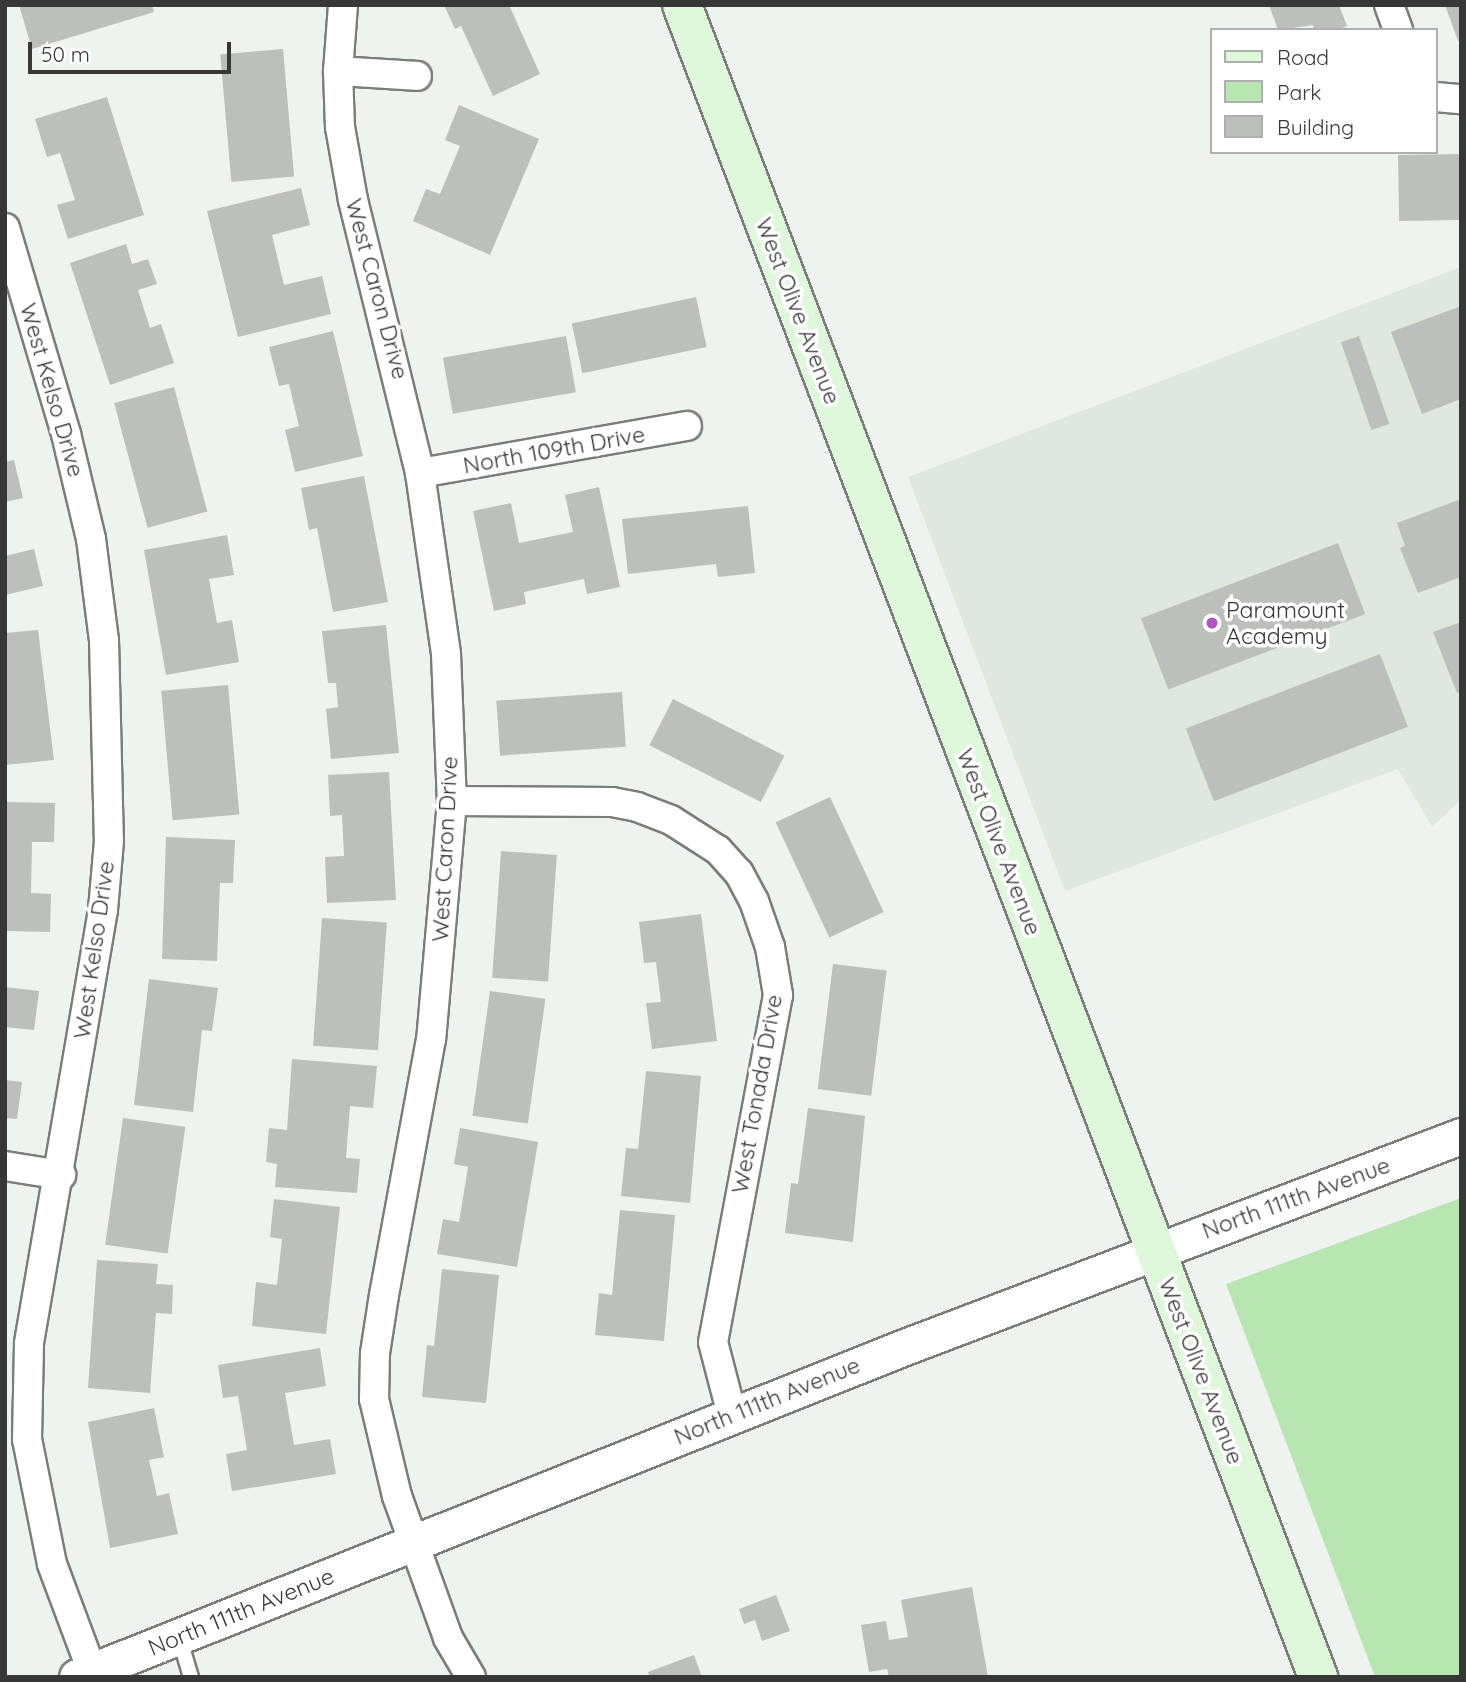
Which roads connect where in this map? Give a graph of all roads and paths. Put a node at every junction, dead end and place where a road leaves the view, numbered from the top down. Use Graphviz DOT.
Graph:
graph roads {
  1 [pos="344,5"];
  2 [pos="682,5"];
  3 [pos="1389,5"];
  4 [pos="1397,28"];
  5 [pos="338,71"];
  6 [pos="417,76"];
  7 [pos="1438,97"];
  8 [pos="1461,99"];
  9 [pos="5,228"];
  10 [pos="12,273"];
  11 [pos="687,426"];
  12 [pos="420,473"];
  13 [pos="452,800"];
  14 [pos="1461,1136"];
  15 [pos="5,1166"];
  16 [pos="61,1175"];
  17 [pos="1154,1251"];
  18 [pos="732,1415"];
  19 [pos="414,1543"];
  20 [pos="179,1637"];
  21 [pos="85,1674"];
  22 [pos="191,1677"];
  23 [pos="471,1677"];
  24 [pos="1318,1677"];
  1 -- 5 [label="street, West Caron Drive"];
  2 -- 17 [label="main road, West Olive Avenue"];
  3 -- 4 [label="street"];
  5 -- 6 [label="street"];
  5 -- 12 [label="street, West Caron Drive"];
  7 -- 8 [label="street"];
  9 -- 10 [label="street, West Kelso Drive"];
  10 -- 16 [label="street, West Kelso Drive"];
  11 -- 12 [label="street, North 109th Drive"];
  12 -- 13 [label="street, West Caron Drive"];
  13 -- 18 [label="street, West Tonada Drive"];
  13 -- 19 [label="street, West Caron Drive"];
  14 -- 17 [label="street, North 111th Avenue"];
  15 -- 16 [label="street"];
  16 -- 21 [label="street, West Kelso Drive"];
  17 -- 18 [label="street, North 111th Avenue"];
  17 -- 24 [label="main road, West Olive Avenue"];
  18 -- 19 [label="street, North 111th Avenue"];
  19 -- 20 [label="street, North 111th Avenue"];
  19 -- 23 [label="street, West Caron Drive"];
  20 -- 21 [label="street, North 111th Avenue"];
  20 -- 22 [label="lane"];
}
